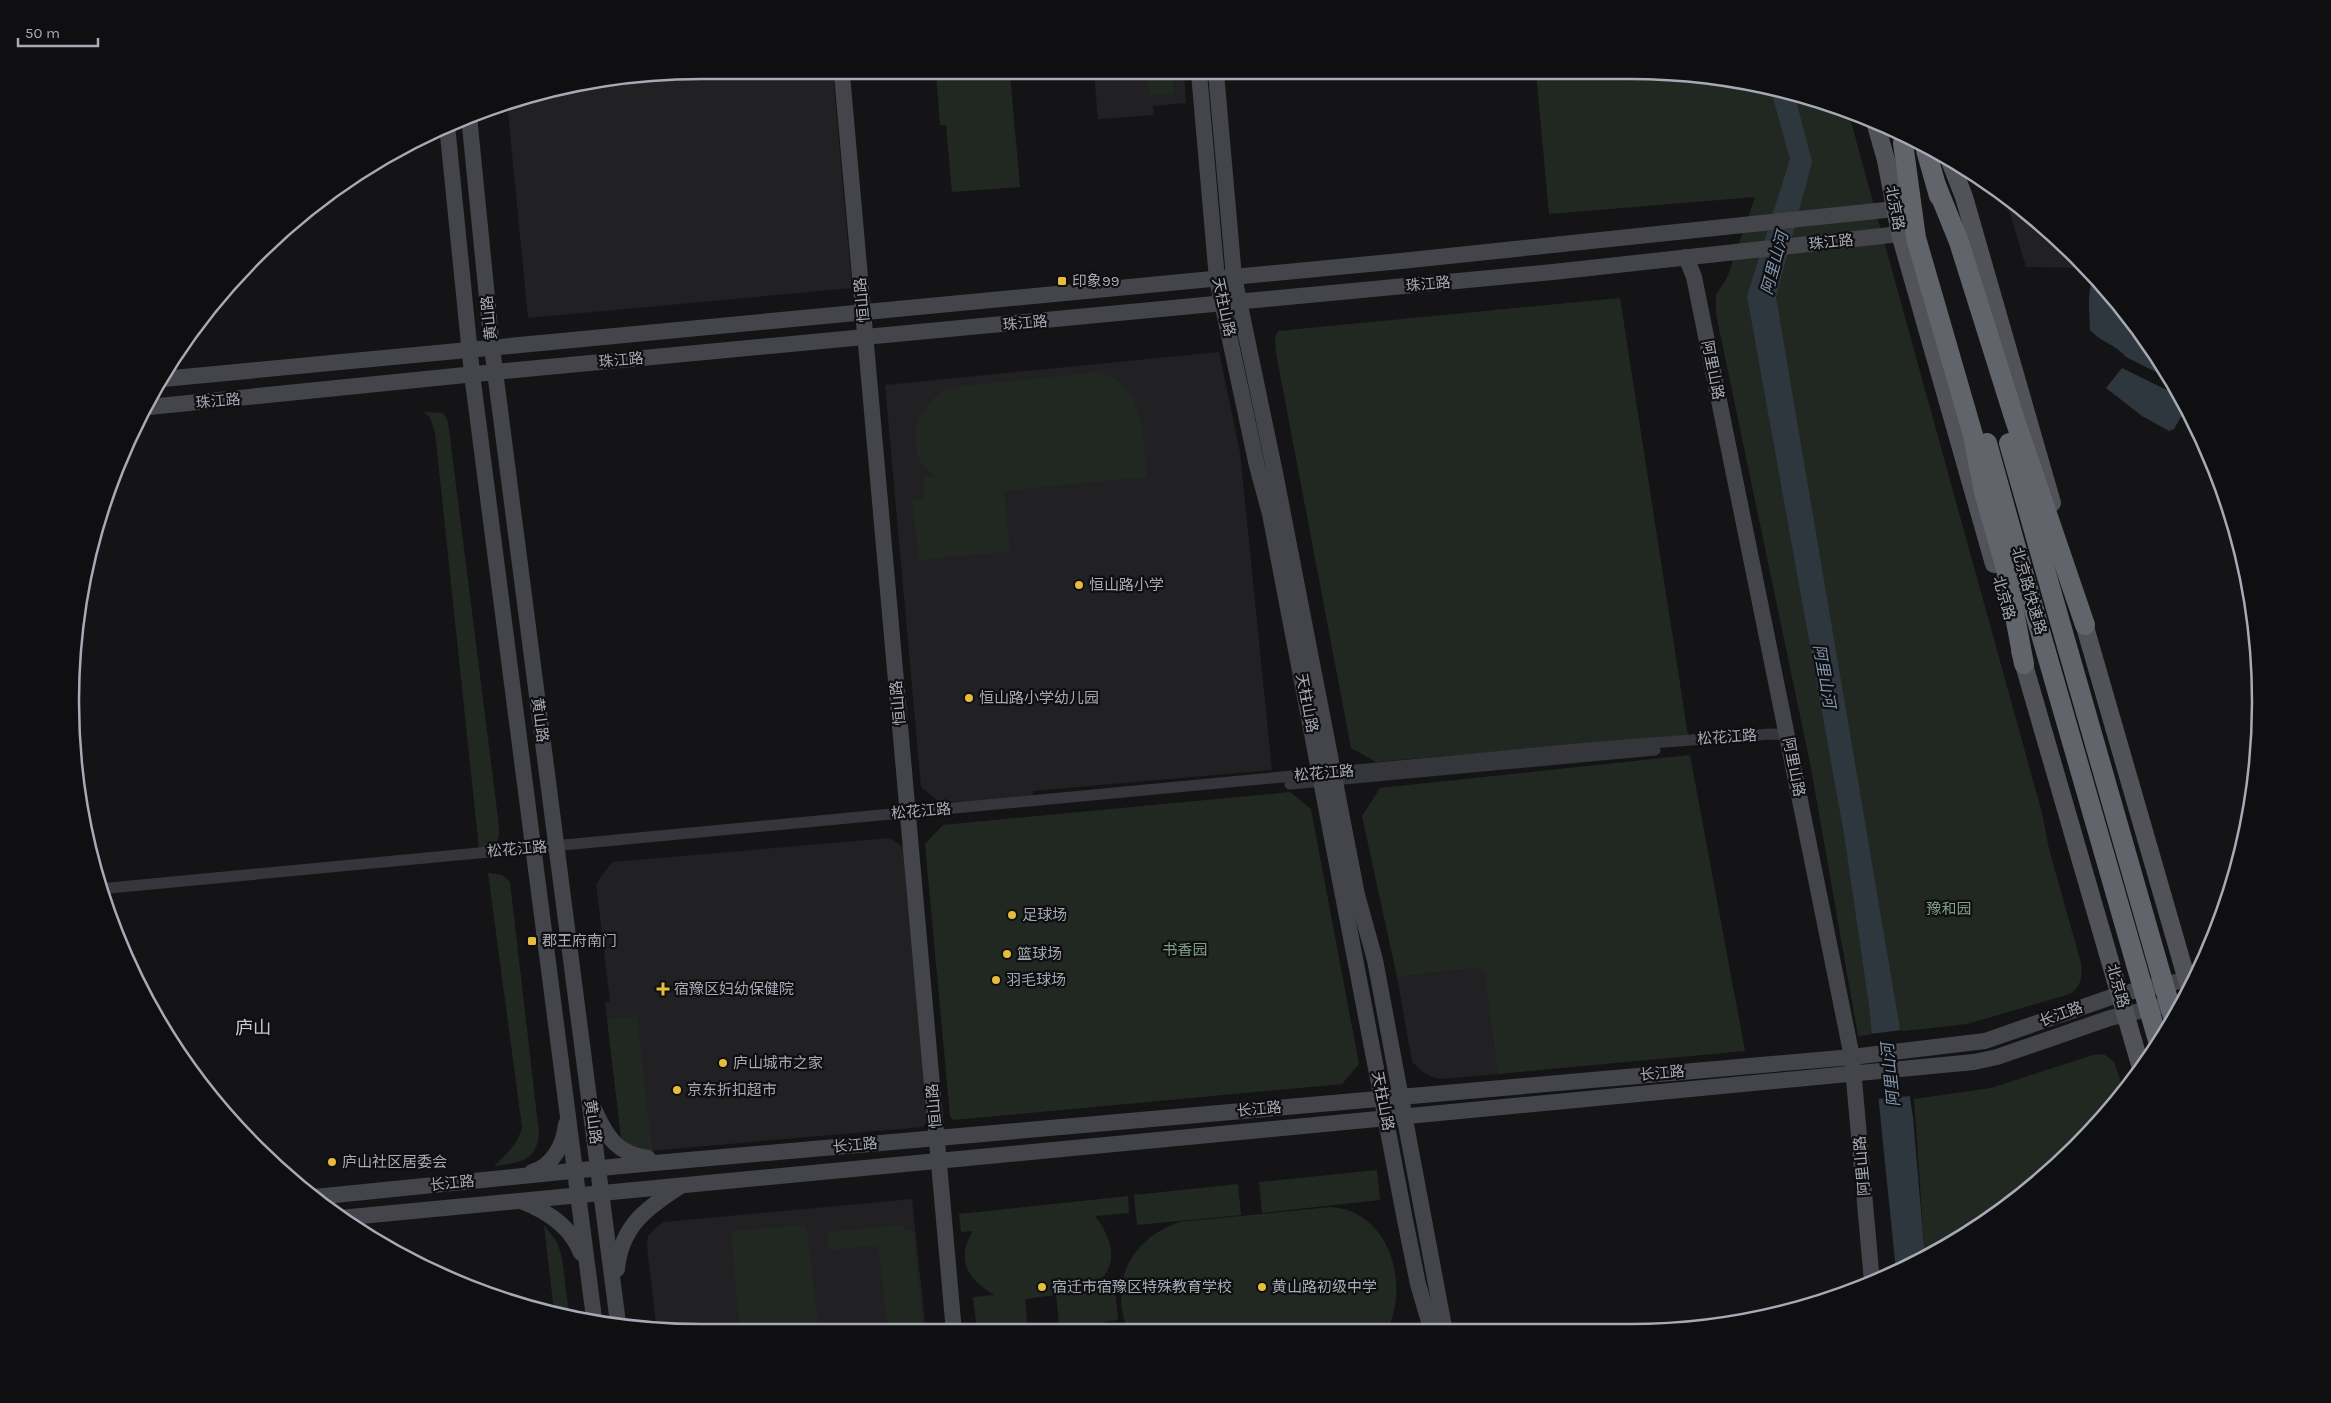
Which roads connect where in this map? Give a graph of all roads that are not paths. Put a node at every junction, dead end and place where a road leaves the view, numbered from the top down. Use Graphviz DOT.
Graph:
graph roads {
  1 [pos="842,79"];
  2 [pos="849,79"];
  3 [pos="1199,79"];
  4 [pos="1217,79"];
  5 [pos="470,124"];
  6 [pos="1878,130"];
  7 [pos="448,133"];
  8 [pos="1902,142"];
  9 [pos="1903,142"];
  10 [pos="1927,155"];
  11 [pos="1954,170"];
  12 [pos="1936,185"];
  13 [pos="1895,209"];
  14 [pos="1900,234"];
  15 [pos="1686,257"];
  16 [pos="1234,277"];
  17 [pos="1216,279"];
  18 [pos="1001,300"];
  19 [pos="1241,302"];
  20 [pos="1221,304"];
  21 [pos="867,313"];
  22 [pos="1004,325"];
  23 [pos="869,337"];
  24 [pos="492,348"];
  25 [pos="470,350"];
  26 [pos="233,372"];
  27 [pos="495,372"];
  28 [pos="472,374"];
  29 [pos="170,378"];
  30 [pos="236,399"];
  31 [pos="153,407"];
  32 [pos="2085,625"];
  33 [pos="2024,664"];
  34 [pos="1787,735"];
  35 [pos="1328,777"];
  36 [pos="912,816"];
  37 [pos="557,849"];
  38 [pos="534,851"];
  39 [pos="107,887"];
  40 [pos="110,894"];
  41 [pos="2188,976"];
  42 [pos="2185,983"];
  43 [pos="2120,994"];
  44 [pos="2174,1003"];
  45 [pos="2171,1009"];
  46 [pos="2125,1013"];
  47 [pos="2156,1033"];
  48 [pos="1852,1057"];
  49 [pos="2139,1060"];
  50 [pos="1854,1074"];
  51 [pos="1401,1096"];
  52 [pos="1382,1098"];
  53 [pos="590,1099"];
  54 [pos="567,1109"];
  55 [pos="1404,1116"];
  56 [pos="1386,1118"];
  57 [pos="940,1137"];
  58 [pos="942,1160"];
  59 [pos="670,1161"];
  60 [pos="599,1168"];
  61 [pos="575,1170"];
  62 [pos="523,1175"];
  63 [pos="682,1185"];
  64 [pos="602,1192"];
  65 [pos="578,1194"];
  66 [pos="322,1196"];
  67 [pos="519,1200"];
  68 [pos="353,1217"];
  69 [pos="588,1270"];
  70 [pos="1871,1275"];
  71 [pos="614,1291"];
  72 [pos="594,1314"];
  73 [pos="617,1319"];
  74 [pos="953,1324"];
  75 [pos="960,1324"];
  76 [pos="1430,1324"];
  77 [pos="1443,1324"];
  1 -- 21 [label="street, 恒山路"];
  2 -- 21 [label="street, 恒山路"];
  3 -- 17 [label="street, 天柱山路"];
  4 -- 16 [label="street, 天柱山路"];
  5 -- 24 [label="street, 黄山路"];
  6 -- 13 [label="main road, 北京路"];
  7 -- 25 [label="street, 黄山路"];
  8 -- 33 [label="highway"];
  9 -- 47 [label="highway, 北京路快速路, bridge"];
  10 -- 12 [label="highway, 北京路快速路"];
  11 -- 32 [label="main road"];
  12 -- 32 [label="highway"];
  12 -- 45 [label="highway, 北京路快速路, bridge"];
  13 -- 14 [label="main road, 北京路"];
  13 -- 16 [label="street, 珠江路"];
  14 -- 15 [label="street, 珠江路"];
  14 -- 33 [label="main road, 北京路"];
  15 -- 19 [label="street, 珠江路"];
  15 -- 34 [label="street, 阿里山路"];
  16 -- 17 [label="street, 珠江路"];
  16 -- 19 [label="street, 天柱山路"];
  17 -- 18 [label="street, 珠江路"];
  17 -- 20 [label="street, 天柱山路"];
  18 -- 21 [label="street, 珠江路"];
  18 -- 22 [label="street"];
  19 -- 20 [label="street, 珠江路"];
  19 -- 35 [label="street, 天柱山路"];
  20 -- 22 [label="street, 珠江路"];
  20 -- 35 [label="street, 天柱山路"];
  21 -- 23 [label="street, 恒山路"];
  21 -- 24 [label="street, 珠江路"];
  22 -- 23 [label="street, 珠江路"];
  23 -- 27 [label="street, 珠江路"];
  23 -- 36 [label="street, 恒山路"];
  24 -- 25 [label="street, 珠江路"];
  24 -- 27 [label="street, 黄山路"];
  25 -- 26 [label="street, 珠江路"];
  25 -- 28 [label="street, 黄山路"];
  26 -- 29 [label="street, 珠江路"];
  26 -- 30 [label="street"];
  27 -- 28 [label="street, 珠江路"];
  27 -- 37 [label="street, 黄山路"];
  28 -- 30 [label="street, 珠江路"];
  28 -- 38 [label="street, 黄山路"];
  30 -- 31 [label="street, 珠江路"];
  32 -- 41 [label="main road"];
  33 -- 43 [label="main road, 北京路"];
  34 -- 35 [label="street, 松花江路"];
  34 -- 48 [label="street, 阿里山路"];
  35 -- 36 [label="street, 松花江路"];
  35 -- 51 [label="street, 天柱山路"];
  35 -- 52 [label="street, 天柱山路"];
  36 -- 37 [label="street, 松花江路"];
  36 -- 57 [label="street, 恒山路"];
  37 -- 38 [label="street, 松花江路"];
  37 -- 53 [label="street, 黄山路"];
  38 -- 39 [label="street, 松花江路"];
  38 -- 40 [label="street, 松花江路"];
  38 -- 54 [label="street, 黄山路"];
  42 -- 43 [label="street, 长江路"];
  43 -- 46 [label="main road, 北京路"];
  43 -- 48 [label="street, 长江路"];
  44 -- 46 [label="street, 长江路"];
  46 -- 49 [label="main road, 北京路"];
  46 -- 50 [label="street, 长江路"];
  48 -- 50 [label="street, 阿里山路"];
  48 -- 51 [label="street, 长江路"];
  50 -- 55 [label="street, 长江路"];
  50 -- 70 [label="street, 阿里山路"];
  51 -- 52 [label="street, 长江路"];
  51 -- 55 [label="street, 天柱山路"];
  52 -- 56 [label="street, 天柱山路"];
  52 -- 57 [label="street, 长江路"];
  53 -- 59 [label="street"];
  53 -- 60 [label="street, 黄山路"];
  54 -- 61 [label="street, 黄山路"];
  54 -- 62 [label="street"];
  55 -- 56 [label="street, 长江路"];
  55 -- 77 [label="street, 天柱山路"];
  56 -- 58 [label="street, 长江路"];
  56 -- 76 [label="street, 天柱山路"];
  57 -- 58 [label="street, 恒山路"];
  57 -- 59 [label="street, 长江路"];
  58 -- 63 [label="street, 长江路"];
  58 -- 74 [label="street, 恒山路"];
  58 -- 75 [label="street, 恒山路"];
  59 -- 60 [label="street, 长江路"];
  60 -- 61 [label="street, 长江路"];
  60 -- 64 [label="street, 黄山路"];
  61 -- 62 [label="street, 长江路"];
  61 -- 65 [label="street, 黄山路"];
  62 -- 66 [label="street, 长江路"];
  63 -- 64 [label="street, 长江路"];
  63 -- 71 [label="street"];
  64 -- 65 [label="street, 长江路"];
  64 -- 71 [label="street, 黄山路"];
  65 -- 67 [label="street, 长江路"];
  65 -- 69 [label="street, 黄山路"];
  67 -- 68 [label="street, 长江路"];
  67 -- 69 [label="street"];
  69 -- 72 [label="street, 黄山路"];
  71 -- 73 [label="street, 黄山路"];
}
